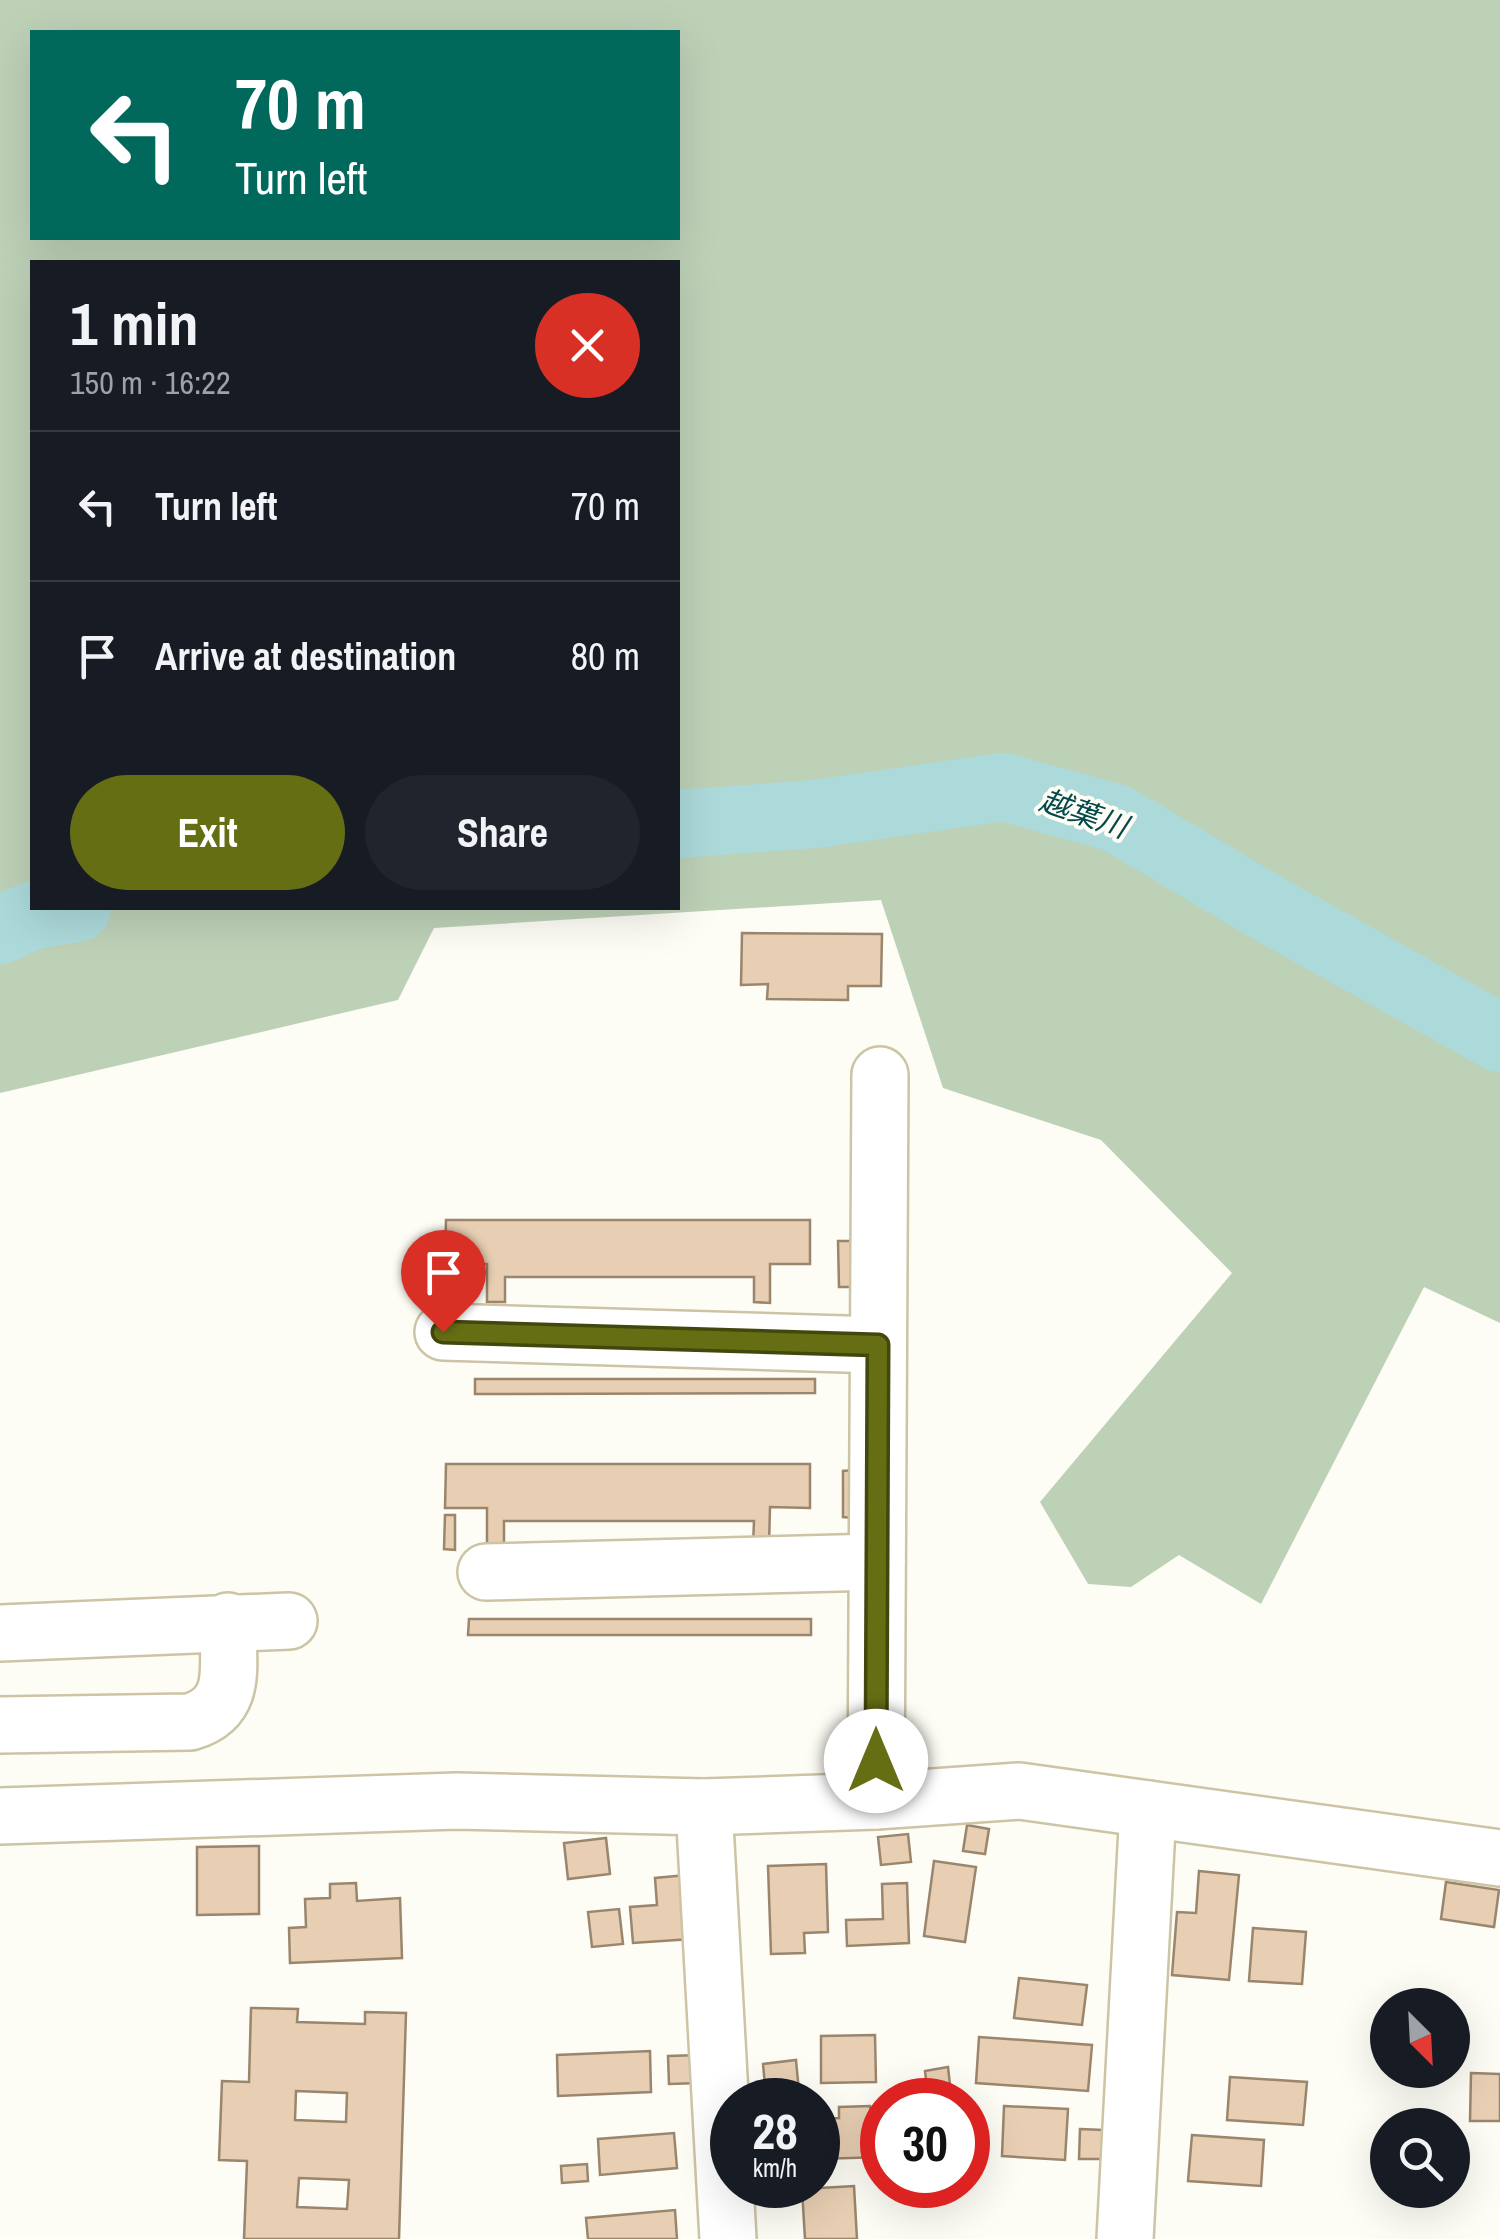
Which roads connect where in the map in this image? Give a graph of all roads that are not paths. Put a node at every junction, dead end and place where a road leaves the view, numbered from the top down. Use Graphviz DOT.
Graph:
graph roads {
  1 [pos="880,1075"];
  2 [pos="443,1332"];
  3 [pos="878,1345"];
  4 [pos="878,1562"];
  5 [pos="486,1572"];
  6 [pos="228,1621"];
  7 [pos="289,1621"];
  8 [pos="0,1633"];
  9 [pos="0,1725"];
  10 [pos="876,1801"];
  11 [pos="704,1807"];
  12 [pos="1148,1809"];
  13 [pos="0,1816"];
  14 [pos="1500,1858"];
  15 [pos="728,2239"];
  16 [pos="1125,2239"];
  1 -- 3 [label="street"];
  2 -- 3 [label="street"];
  3 -- 4 [label="street"];
  4 -- 5 [label="street"];
  4 -- 10 [label="street"];
  6 -- 7 [label="street"];
  6 -- 8 [label="street"];
  6 -- 9 [label="street"];
  10 -- 11 [label="street"];
  10 -- 12 [label="street"];
  11 -- 13 [label="street"];
  11 -- 15 [label="street"];
  12 -- 14 [label="street"];
  12 -- 16 [label="street"];
}
